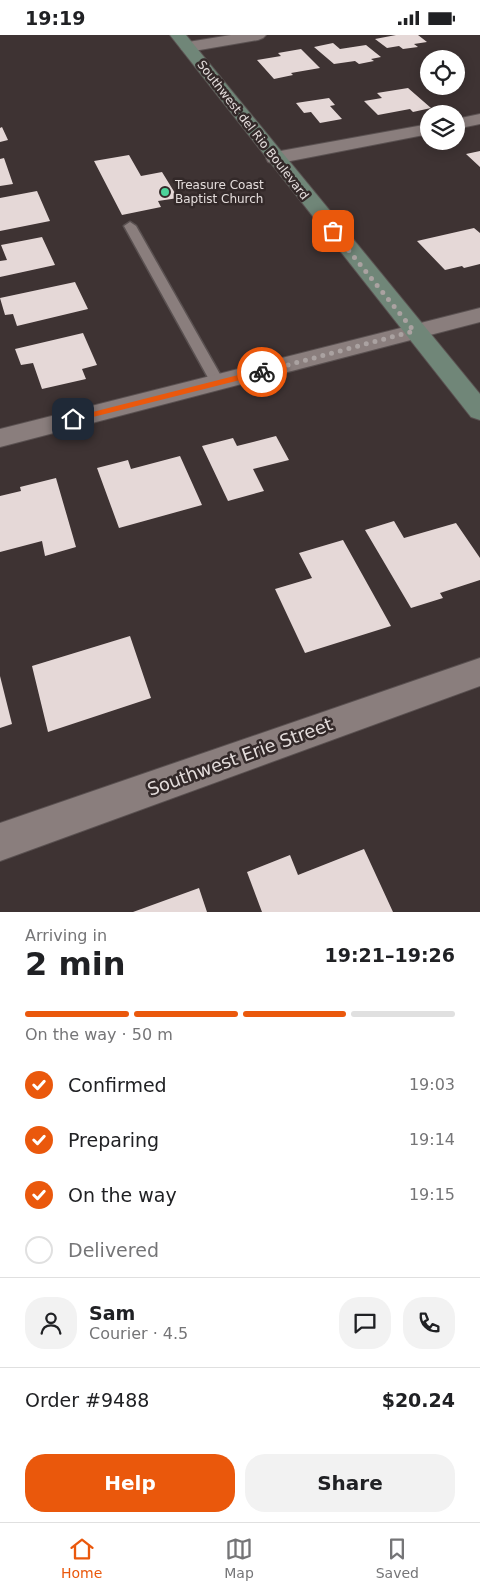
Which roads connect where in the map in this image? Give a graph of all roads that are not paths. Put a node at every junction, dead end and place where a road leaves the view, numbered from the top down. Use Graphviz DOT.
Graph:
graph roads {
  1 [pos="258,35"];
  2 [pos="183,41"];
  3 [pos="480,119"];
  4 [pos="465,122"];
  5 [pos="420,131"];
  6 [pos="275,158"];
  7 [pos="130,226"];
  8 [pos="480,315"];
  9 [pos="414,331"];
  10 [pos="218,383"];
  11 [pos="480,411"];
  12 [pos="0,438"];
  13 [pos="480,672"];
  14 [pos="0,842"];
  1 -- 2 [label="street"];
  2 -- 6 [label="street, Southwest del Rio Boulevard"];
  3 -- 4 [label="street"];
  5 -- 6 [label="street"];
  6 -- 9 [label="street, Southwest del Rio Boulevard"];
  7 -- 10 [label="lane"];
  8 -- 9 [label="street"];
  9 -- 10 [label="street"];
  9 -- 11 [label="street, Southwest del Rio Boulevard"];
  10 -- 12 [label="street"];
  13 -- 14 [label="street, Southwest Erie Street"];
}
